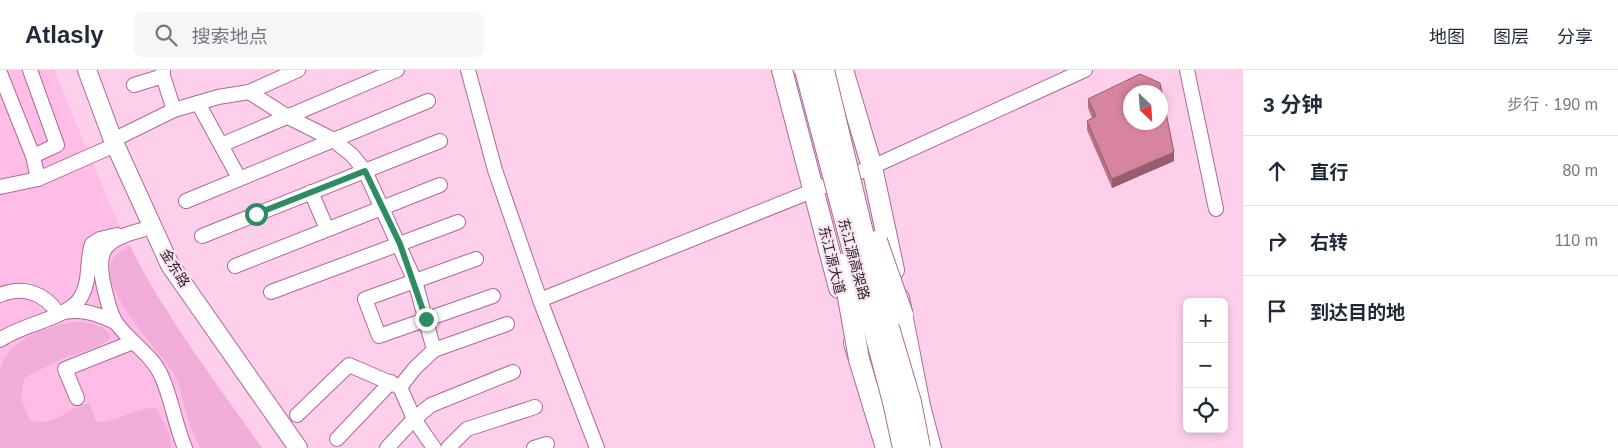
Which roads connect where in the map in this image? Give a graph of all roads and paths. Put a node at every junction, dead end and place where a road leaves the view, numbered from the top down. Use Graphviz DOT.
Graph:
graph roads {
  1 [pos="30,70"];
  2 [pos="76,70"];
  3 [pos="87,70"];
  4 [pos="298,70"];
  5 [pos="397,70"];
  6 [pos="468,70"];
  7 [pos="782,70"];
  8 [pos="795,70"];
  9 [pos="805,70"];
  10 [pos="824,70"];
  11 [pos="835,70"];
  12 [pos="843,70"];
  13 [pos="1085,70"];
  14 [pos="1187,70"];
  15 [pos="0,73"];
  16 [pos="163,73"];
  17 [pos="134,85"];
  18 [pos="249,92"];
  19 [pos="428,101"];
  20 [pos="198,103"];
  21 [pos="174,110"];
  22 [pos="288,117"];
  23 [pos="332,139"];
  24 [pos="440,141"];
  25 [pos="109,145"];
  26 [pos="221,145"];
  27 [pos="33,156"];
  28 [pos="872,167"];
  29 [pos="365,171"];
  30 [pos="239,178"];
  31 [pos="38,179"];
  32 [pos="440,185"];
  33 [pos="0,187"];
  34 [pos="814,189"];
  35 [pos="311,192"];
  36 [pos="186,201"];
  37 [pos="382,207"];
  38 [pos="1216,209"];
  39 [pos="458,222"];
  40 [pos="327,229"];
  41 [pos="133,232"];
  42 [pos="202,236"];
  43 [pos="400,244"];
  44 [pos="476,260"];
  45 [pos="235,266"];
  46 [pos="415,281"];
  47 [pos="271,292"];
  48 [pos="0,296"];
  49 [pos="493,296"];
  50 [pos="540,300"];
  51 [pos="58,314"];
  52 [pos="902,314"];
  53 [pos="426,319"];
  54 [pos="115,322"];
  55 [pos="507,324"];
  56 [pos="0,340"];
  57 [pos="133,342"];
  58 [pos="434,350"];
  59 [pos="859,359"];
  60 [pos="513,372"];
  61 [pos="395,384"];
  62 [pos="77,398"];
  63 [pos="535,407"];
  64 [pos="298,415"];
  65 [pos="414,419"];
  66 [pos="337,439"];
  67 [pos="185,448"];
  68 [pos="286,448"];
  69 [pos="298,448"];
  70 [pos="387,448"];
  71 [pos="434,448"];
  72 [pos="448,448"];
  73 [pos="597,448"];
  74 [pos="886,448"];
  75 [pos="903,448"];
  76 [pos="920,448"];
  77 [pos="931,448"];
  1 -- 27 [label="street"];
  2 -- 25 [label="main road, 金东路"];
  3 -- 25 [label="main road, 金东路"];
  4 -- 18 [label="street"];
  5 -- 22 [label="street"];
  6 -- 50 [label="street"];
  7 -- 34 [label="highway, 东江源大道"];
  8 -- 59 [label="highway, bridge"];
  9 -- 75 [label="highway, 东江源高架路, bridge"];
  10 -- 76 [label="highway, 东江源高架路, bridge"];
  11 -- 52 [label="highway, bridge"];
  12 -- 28 [label="highway"];
  13 -- 28 [label="street"];
  14 -- 38 [label="street"];
  15 -- 27 [label="street"];
  16 -- 17 [label="street"];
  16 -- 21 [label="street"];
  18 -- 20 [label="street"];
  18 -- 22 [label="street"];
  19 -- 23 [label="street"];
  20 -- 21 [label="street"];
  20 -- 26 [label="street"];
  21 -- 25 [label="street"];
  22 -- 23 [label="street"];
  22 -- 26 [label="street"];
  23 -- 29 [label="street"];
  23 -- 30 [label="street"];
  24 -- 29 [label="street"];
  25 -- 31 [label="street"];
  25 -- 41 [label="main road, 金东路"];
  25 -- 69 [label="main road, 金东路"];
  26 -- 30 [label="street"];
  27 -- 31 [label="street"];
  28 -- 34 [label="street"];
  28 -- 52 [label="highway"];
  29 -- 35 [label="street"];
  29 -- 37 [label="street"];
  30 -- 36 [label="street"];
  31 -- 33 [label="street"];
  32 -- 37 [label="street"];
  34 -- 50 [label="street"];
  34 -- 59 [label="highway, 东江源大道"];
  35 -- 40 [label="street"];
  35 -- 42 [label="street"];
  37 -- 40 [label="street"];
  37 -- 43 [label="street"];
  39 -- 43 [label="street"];
  40 -- 45 [label="street"];
  41 -- 51 [label="street"];
  41 -- 54 [label="street"];
  41 -- 68 [label="main road, 金东路"];
  43 -- 46 [label="street"];
  43 -- 47 [label="street"];
  44 -- 46 [label="street"];
  46 -- 53 [label="street"];
  46 -- 53 [label="street"];
  48 -- 51 [label="street"];
  49 -- 53 [label="street"];
  50 -- 73 [label="street"];
  51 -- 54 [label="street"];
  51 -- 56 [label="street"];
  52 -- 77 [label="highway"];
  53 -- 58 [label="street"];
  54 -- 57 [label="street"];
  55 -- 58 [label="street"];
  57 -- 62 [label="street"];
  57 -- 67 [label="street"];
  58 -- 61 [label="street"];
  59 -- 74 [label="highway, 东江源大道"];
  60 -- 65 [label="street"];
  61 -- 64 [label="street"];
  61 -- 65 [label="street"];
  61 -- 66 [label="street"];
  63 -- 72 [label="street"];
  65 -- 70 [label="street"];
  65 -- 71 [label="street"];
}
